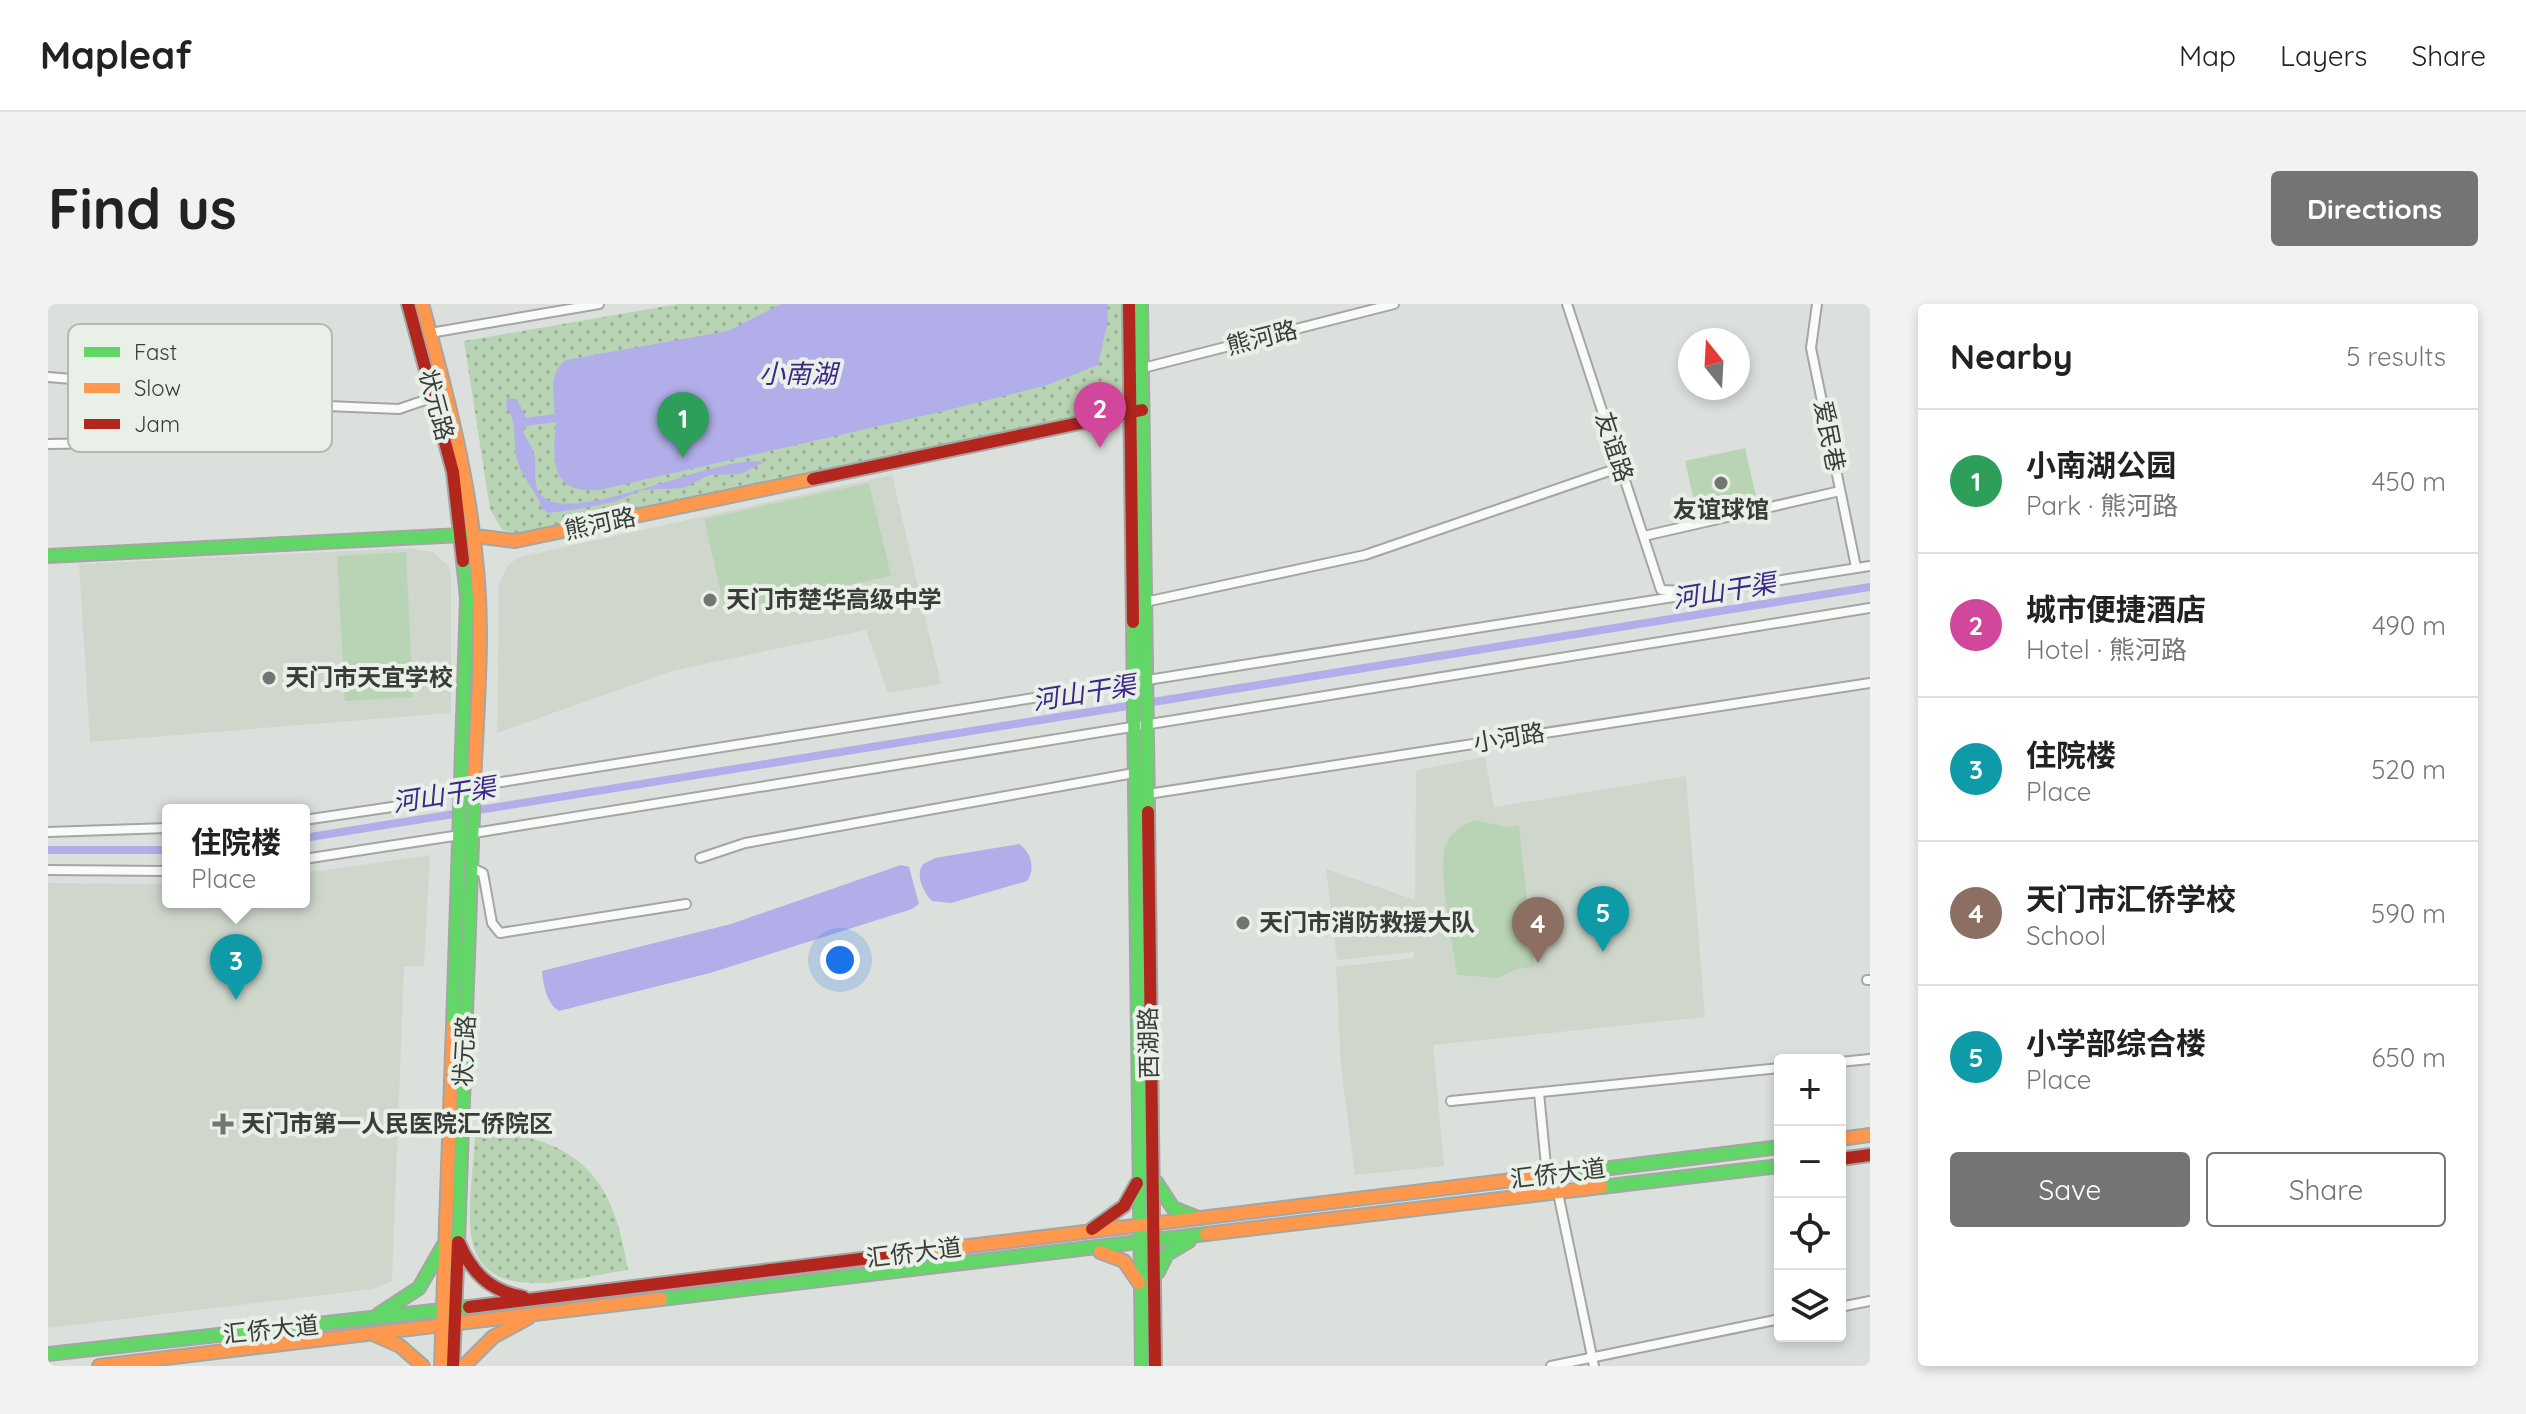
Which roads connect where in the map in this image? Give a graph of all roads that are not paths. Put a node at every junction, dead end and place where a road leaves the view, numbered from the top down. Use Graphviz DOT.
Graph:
graph roads {
  1 [pos="408,304"];
  2 [pos="422,304"];
  3 [pos="599,304"];
  4 [pos="1129,304"];
  5 [pos="1141,304"];
  6 [pos="1394,304"];
  7 [pos="1567,304"];
  8 [pos="1817,304"];
  9 [pos="430,333"];
  10 [pos="1136,370"];
  11 [pos="48,377"];
  12 [pos="68,380"];
  13 [pos="435,396"];
  14 [pos="332,407"];
  15 [pos="1137,411"];
  16 [pos="48,444"];
  17 [pos="68,444"];
  18 [pos="1621,467"];
  19 [pos="1840,491"];
  20 [pos="468,536"];
  21 [pos="1644,536"];
  22 [pos="48,556"];
  23 [pos="1870,566"];
  24 [pos="1856,567"];
  25 [pos="1709,592"];
  26 [pos="1145,602"];
  27 [pos="1870,608"];
  28 [pos="1140,683"];
  29 [pos="1870,683"];
  30 [pos="1140,724"];
  31 [pos="1134,773"];
  32 [pos="476,789"];
  33 [pos="461,792"];
  34 [pos="1148,794"];
  35 [pos="310,819"];
  36 [pos="162,828"];
  37 [pos="48,832"];
  38 [pos="474,833"];
  39 [pos="460,834"];
  40 [pos="310,858"];
  41 [pos="700,858"];
  42 [pos="473,868"];
  43 [pos="48,870"];
  44 [pos="162,871"];
  45 [pos="686,904"];
  46 [pos="1870,1059"];
  47 [pos="1846,1061"];
  48 [pos="1774,1069"];
  49 [pos="1539,1093"];
  50 [pos="1451,1101"];
  51 [pos="1870,1135"];
  52 [pos="1846,1138"];
  53 [pos="1774,1148"];
  54 [pos="1870,1155"];
  55 [pos="1846,1158"];
  56 [pos="1774,1167"];
  57 [pos="1146,1168"];
  58 [pos="1547,1176"];
  59 [pos="1558,1193"];
  60 [pos="1201,1219"];
  61 [pos="1147,1225"];
  62 [pos="1083,1233"];
  63 [pos="1202,1236"];
  64 [pos="451,1239"];
  65 [pos="1147,1243"];
  66 [pos="1085,1250"];
  67 [pos="1148,1295"];
  68 [pos="538,1299"];
  69 [pos="1870,1301"];
  70 [pos="1846,1306"];
  71 [pos="540,1313"];
  72 [pos="448,1316"];
  73 [pos="367,1319"];
  74 [pos="1774,1320"];
  75 [pos="368,1334"];
  76 [pos="48,1354"];
  77 [pos="1593,1362"];
  78 [pos="99,1366"];
  79 [pos="423,1366"];
  80 [pos="441,1366"];
  81 [pos="453,1366"];
  82 [pos="464,1366"];
  83 [pos="1142,1366"];
  84 [pos="1155,1366"];
  85 [pos="1551,1366"];
  1 -- 13 [label="main road, 状元路"];
  2 -- 9 [label="main road, 状元路"];
  3 -- 9 [label="street"];
  4 -- 10 [label="main road"];
  5 -- 10 [label="main road"];
  6 -- 10 [label="street, 熊河路"];
  7 -- 18 [label="street, 友谊路"];
  8 -- 19 [label="street, 爱民巷"];
  9 -- 20 [label="main road, 状元路"];
  10 -- 15 [label="main road"];
  11 -- 12 [label="street"];
  13 -- 14 [label="street"];
  13 -- 20 [label="main road, 状元路"];
  15 -- 20 [label="main road, 熊河路"];
  15 -- 26 [label="main road"];
  15 -- 28 [label="main road"];
  16 -- 17 [label="street"];
  18 -- 21 [label="street, 友谊路"];
  18 -- 26 [label="street"];
  19 -- 21 [label="street"];
  19 -- 24 [label="street, 爱民巷"];
  20 -- 22 [label="main road, 熊河路"];
  20 -- 32 [label="main road, 状元路"];
  20 -- 33 [label="main road, 状元路"];
  21 -- 25 [label="street, 友谊路"];
  23 -- 24 [label="street"];
  24 -- 25 [label="street"];
  25 -- 28 [label="street"];
  26 -- 28 [label="main road"];
  27 -- 30 [label="street"];
  28 -- 30 [label="main road"];
  28 -- 32 [label="street"];
  29 -- 34 [label="street, 小河路"];
  30 -- 31 [label="main road, 西湖路"];
  30 -- 34 [label="main road, 西湖路"];
  30 -- 38 [label="street"];
  31 -- 41 [label="street"];
  31 -- 57 [label="main road, 西湖路"];
  32 -- 38 [label="main road, 状元路"];
  33 -- 35 [label="street"];
  33 -- 39 [label="main road, 状元路"];
  34 -- 57 [label="main road, 西湖路"];
  36 -- 37 [label="street"];
  38 -- 42 [label="main road, 状元路"];
  39 -- 40 [label="street"];
  39 -- 64 [label="main road, 状元路"];
  42 -- 45 [label="street"];
  42 -- 64 [label="main road, 状元路"];
  43 -- 44 [label="street"];
  46 -- 47 [label="street"];
  48 -- 49 [label="street"];
  49 -- 50 [label="street"];
  49 -- 58 [label="street"];
  51 -- 52 [label="main road"];
  53 -- 58 [label="main road, 汇侨大道"];
  54 -- 55 [label="main road"];
  56 -- 59 [label="main road, 汇侨大道"];
  57 -- 60 [label="main road"];
  57 -- 61 [label="main road, 西湖路"];
  57 -- 62 [label="main road"];
  58 -- 60 [label="main road, 汇侨大道"];
  59 -- 63 [label="main road, 汇侨大道"];
  59 -- 77 [label="street"];
  60 -- 61 [label="main road, 汇侨大道"];
  61 -- 62 [label="main road, 汇侨大道"];
  61 -- 65 [label="main road, 西湖路"];
  62 -- 68 [label="main road, 汇侨大道"];
  63 -- 65 [label="main road, 汇侨大道"];
  63 -- 67 [label="main road"];
  64 -- 68 [label="main road"];
  64 -- 72 [label="main road, 状元路"];
  64 -- 73 [label="main road"];
  65 -- 66 [label="main road, 汇侨大道"];
  65 -- 67 [label="main road, 西湖路"];
  66 -- 67 [label="main road"];
  66 -- 71 [label="main road, 汇侨大道"];
  67 -- 83 [label="main road, 西湖路"];
  67 -- 84 [label="main road, 西湖路"];
  68 -- 72 [label="main road, 汇侨大道"];
  69 -- 70 [label="street"];
  71 -- 72 [label="main road, 汇侨大道"];
  71 -- 82 [label="main road"];
  72 -- 73 [label="main road, 汇侨大道"];
  72 -- 75 [label="main road, 汇侨大道"];
  72 -- 80 [label="main road, 状元路"];
  72 -- 81 [label="main road, 状元路"];
  73 -- 75 [label="main road"];
  73 -- 76 [label="main road, 汇侨大道"];
  74 -- 77 [label="street"];
  75 -- 78 [label="main road, 汇侨大道"];
  75 -- 79 [label="main road"];
  77 -- 85 [label="street"];
}
